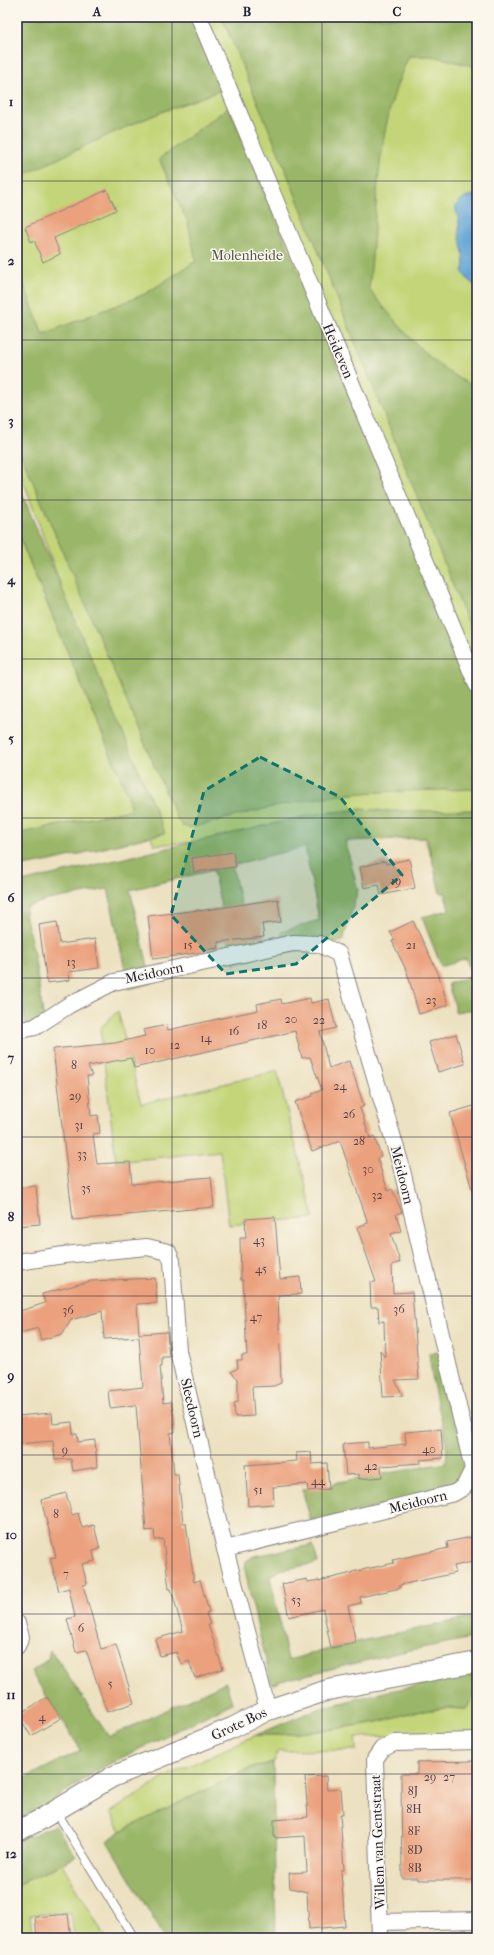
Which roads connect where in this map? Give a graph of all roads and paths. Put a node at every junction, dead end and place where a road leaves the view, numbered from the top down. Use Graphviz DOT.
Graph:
graph roads {
  1 [pos="199,17"];
  2 [pos="477,685"];
  3 [pos="17,1031"];
  4 [pos="17,1262"];
  5 [pos="225,1549"];
  6 [pos="17,1623"];
  7 [pos="17,1646"];
  8 [pos="477,1662"];
  9 [pos="268,1710"];
  10 [pos="477,1741"];
  11 [pos="56,1810"];
  12 [pos="17,1831"];
  13 [pos="477,1920"];
  14 [pos="380,1922"];
  15 [pos="134,1938"];
  16 [pos="380,1938"];
  1 -- 2 [label="street, Heideven"];
  3 -- 5 [label="street, Meidoorn"];
  4 -- 5 [label="street, Sleedoorn"];
  5 -- 9 [label="street, Sleedoorn"];
  6 -- 7 [label="street"];
  8 -- 9 [label="street, Grote Bos"];
  9 -- 11 [label="street, Grote Bos"];
  10 -- 14 [label="street, Willem van Gentstraat"];
  11 -- 12 [label="street, Grote Bos"];
  11 -- 15 [label="lane"];
  13 -- 14 [label="street"];
  14 -- 16 [label="street, Willem van Gentstraat"];
}
